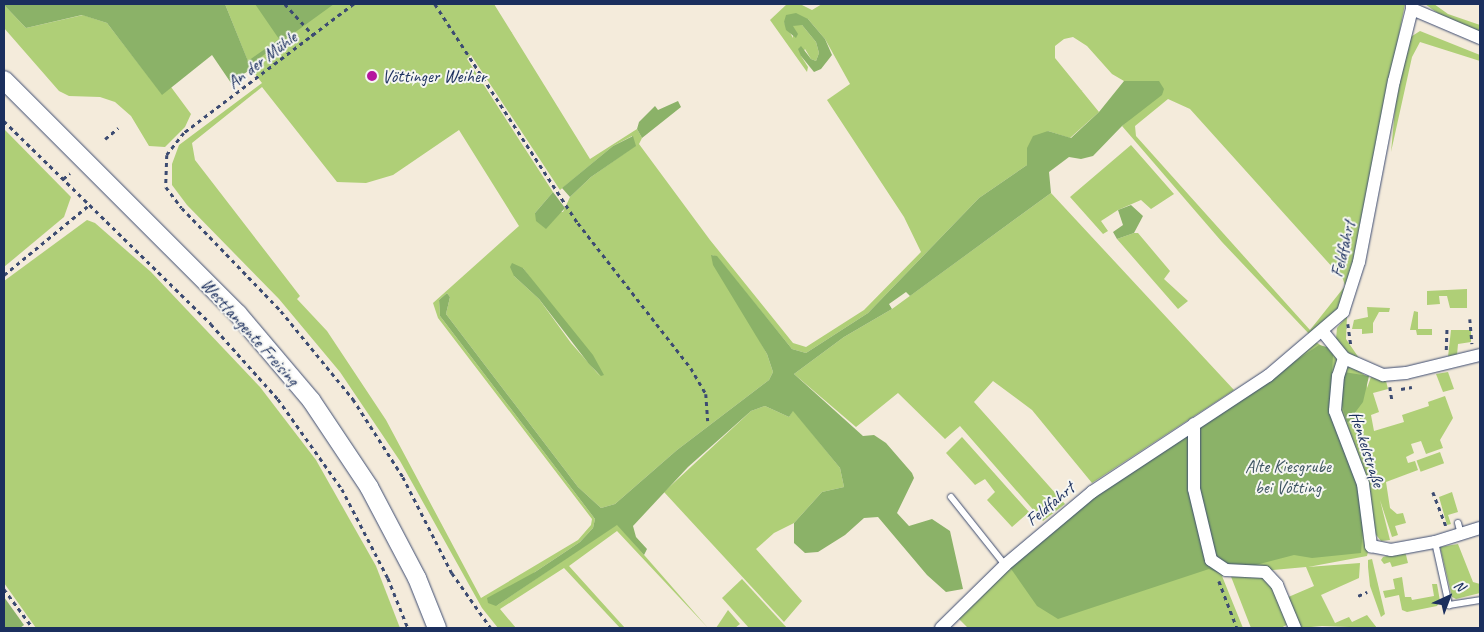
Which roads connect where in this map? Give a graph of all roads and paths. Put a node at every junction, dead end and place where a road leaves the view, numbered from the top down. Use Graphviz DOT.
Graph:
graph roads {
  1 [pos="286,4"];
  2 [pos="354,4"];
  3 [pos="435,4"];
  4 [pos="1412,6"];
  5 [pos="314,36"];
  6 [pos="1480,38"];
  7 [pos="4,80"];
  8 [pos="4,121"];
  9 [pos="118,128"];
  10 [pos="105,139"];
  11 [pos="70,173"];
  12 [pos="63,179"];
  13 [pos="89,205"];
  14 [pos="4,275"];
  15 [pos="1347,303"];
  16 [pos="1470,319"];
  17 [pos="1447,326"];
  18 [pos="1323,332"];
  19 [pos="1356,352"];
  20 [pos="1476,356"];
  21 [pos="1344,358"];
  22 [pos="1445,363"];
  23 [pos="1412,387"];
  24 [pos="1401,389"];
  25 [pos="708,421"];
  26 [pos="1194,424"];
  27 [pos="1433,492"];
  28 [pos="951,497"];
  29 [pos="1446,525"];
  30 [pos="1480,528"];
  31 [pos="1435,542"];
  32 [pos="1211,560"];
  33 [pos="1005,565"];
  34 [pos="4,589"];
  35 [pos="1367,592"];
  36 [pos="1358,596"];
  37 [pos="1480,600"];
  38 [pos="33,628"];
  39 [pos="408,628"];
  40 [pos="437,628"];
  41 [pos="491,628"];
  42 [pos="941,628"];
  43 [pos="1237,628"];
  44 [pos="1295,628"];
  1 -- 5 [label="path"];
  2 -- 5 [label="path, An der Mühle"];
  3 -- 25 [label="path"];
  4 -- 6 [label="street, Feldfahrt"];
  4 -- 15 [label="street, Feldfahrt"];
  5 -- 41 [label="path, An der Mühle"];
  7 -- 40 [label="main road, Westtangente Freising"];
  8 -- 12 [label="path"];
  9 -- 10 [label="path"];
  11 -- 12 [label="path"];
  12 -- 13 [label="path"];
  13 -- 14 [label="path"];
  13 -- 39 [label="path"];
  15 -- 18 [label="street, Feldfahrt"];
  15 -- 19 [label="path"];
  16 -- 20 [label="path"];
  17 -- 22 [label="path"];
  18 -- 21 [label="street"];
  18 -- 26 [label="street, Feldfahrt"];
  20 -- 22 [label="street"];
  21 -- 22 [label="street"];
  21 -- 31 [label="street, Henkelstraße"];
  23 -- 24 [label="path"];
  26 -- 32 [label="street"];
  26 -- 33 [label="street, Feldfahrt"];
  27 -- 29 [label="path"];
  28 -- 33 [label="lane"];
  30 -- 31 [label="street, Henkelstraße"];
  31 -- 37 [label="lane"];
  32 -- 43 [label="path"];
  32 -- 44 [label="street"];
  33 -- 42 [label="street, Feldfahrt"];
  34 -- 38 [label="path"];
  35 -- 36 [label="path"];
}
